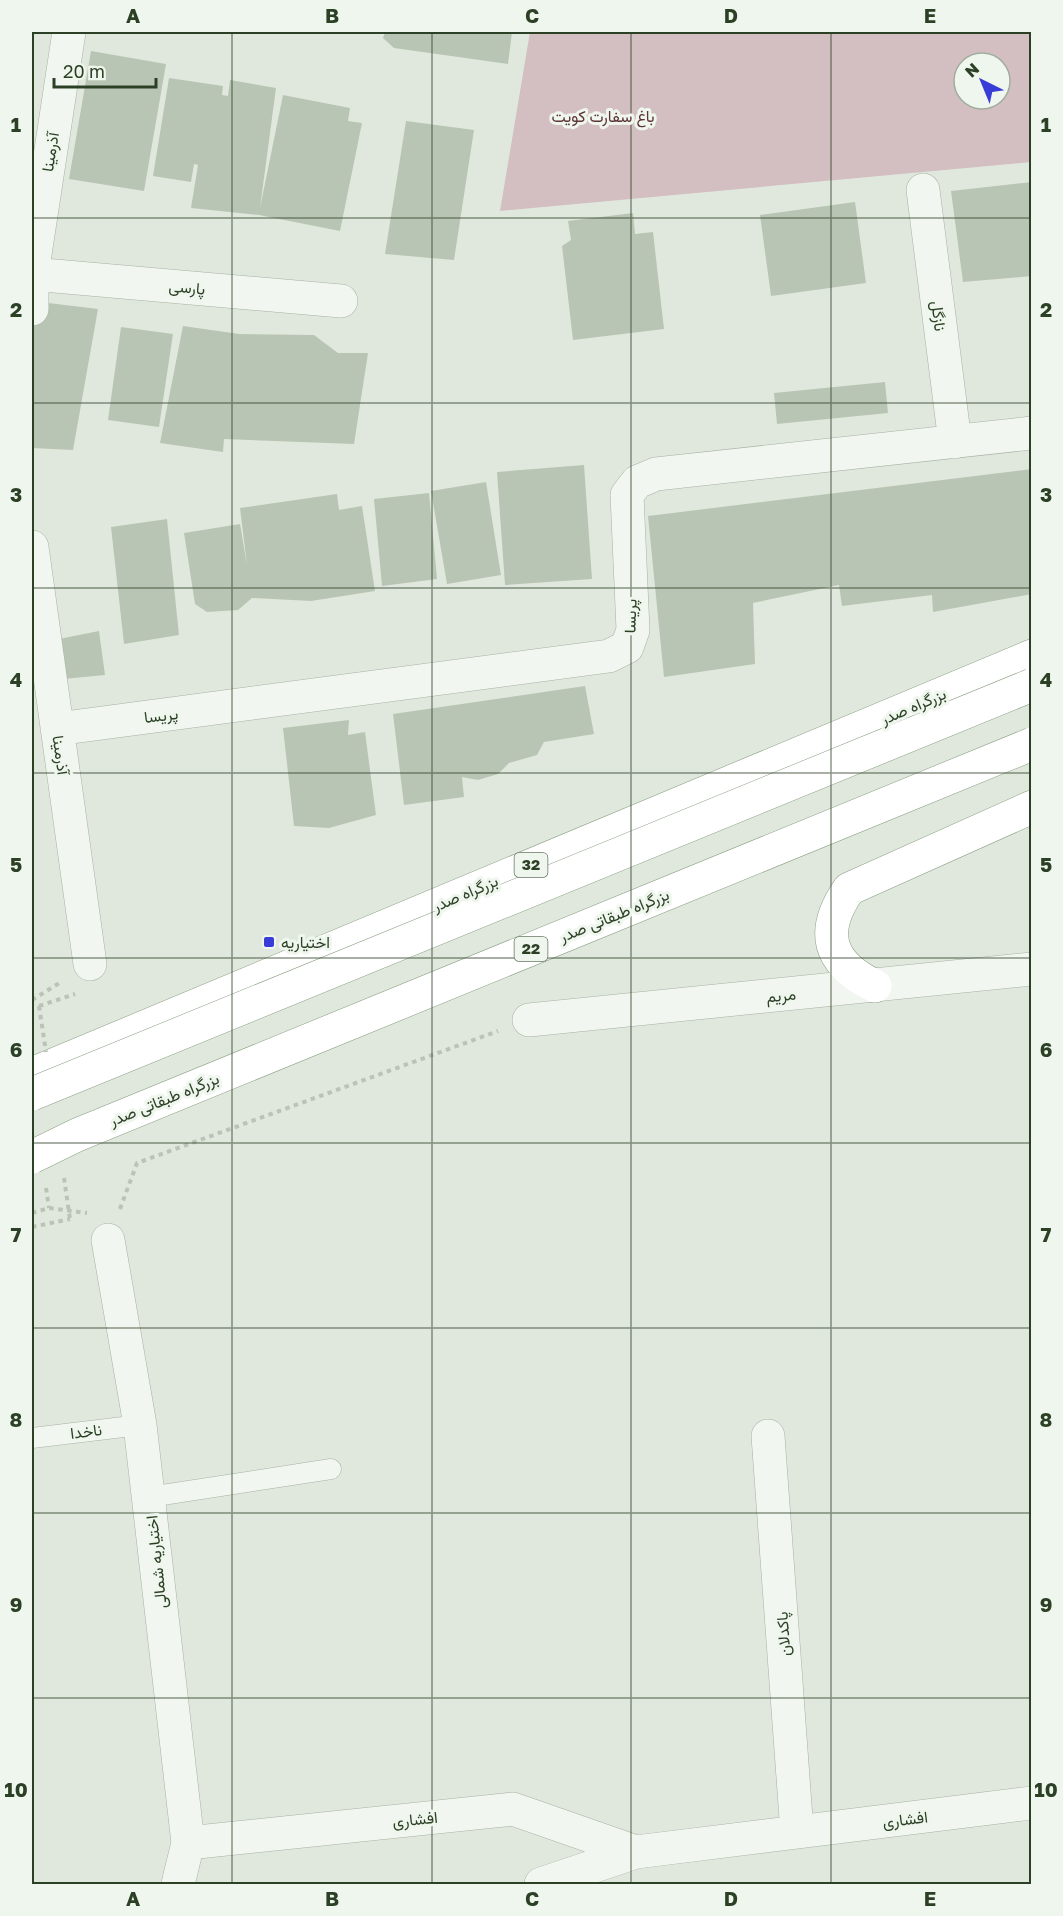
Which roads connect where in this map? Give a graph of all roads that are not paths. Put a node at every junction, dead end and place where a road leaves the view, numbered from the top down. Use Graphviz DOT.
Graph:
graph roads {
  1 [pos="69,32"];
  2 [pos="923,190"];
  3 [pos="32,274"];
  4 [pos="341,301"];
  5 [pos="32,309"];
  6 [pos="1032,433"];
  7 [pos="955,442"];
  8 [pos="32,547"];
  9 [pos="1032,656"];
  10 [pos="1032,685"];
  11 [pos="57,729"];
  12 [pos="1032,744"];
  13 [pos="1032,757"];
  14 [pos="1032,807"];
  15 [pos="90,964"];
  16 [pos="1032,969"];
  17 [pos="875,986"];
  18 [pos="529,1020"];
  19 [pos="32,1074"];
  20 [pos="32,1094"];
  21 [pos="32,1157"];
  22 [pos="32,1166"];
  23 [pos="108,1240"];
  24 [pos="140,1425"];
  25 [pos="768,1436"];
  26 [pos="32,1438"];
  27 [pos="331,1469"];
  28 [pos="149,1497"];
  29 [pos="1032,1803"];
  30 [pos="797,1832"];
  31 [pos="188,1843"];
  32 [pos="636,1852"];
  33 [pos="178,1884"];
  34 [pos="541,1884"];
  1 -- 3 [label="street, آذرمینا"];
  2 -- 7 [label="street, نازگل"];
  3 -- 4 [label="street, پارسی"];
  3 -- 5 [label="street, آذرمینا"];
  6 -- 7 [label="street, پریسا"];
  7 -- 11 [label="street, پریسا"];
  8 -- 11 [label="street, آذرمینا"];
  9 -- 19 [label="highway, بزرگراه صدر / 32"];
  10 -- 20 [label="highway, bridge"];
  11 -- 15 [label="street, آذرمینا"];
  12 -- 21 [label="highway, بزرگراه طبقاتی صدر / 22, bridge"];
  13 -- 22 [label="highway"];
  14 -- 17 [label="highway"];
  16 -- 17 [label="street, مریم"];
  17 -- 18 [label="street, مریم"];
  23 -- 24 [label="street, اختیاریه شمالی"];
  24 -- 26 [label="lane, ناخدا"];
  24 -- 28 [label="street, اختیاریه شمالی"];
  25 -- 30 [label="street, پاکدلان"];
  27 -- 28 [label="lane"];
  28 -- 31 [label="street, اختیاریه شمالی"];
  29 -- 30 [label="street, افشاری"];
  30 -- 32 [label="street, افشاری"];
  31 -- 32 [label="street, افشاری"];
  31 -- 33 [label="street, اختیاریه شمالی"];
  32 -- 34 [label="street, افشاری"];
}
